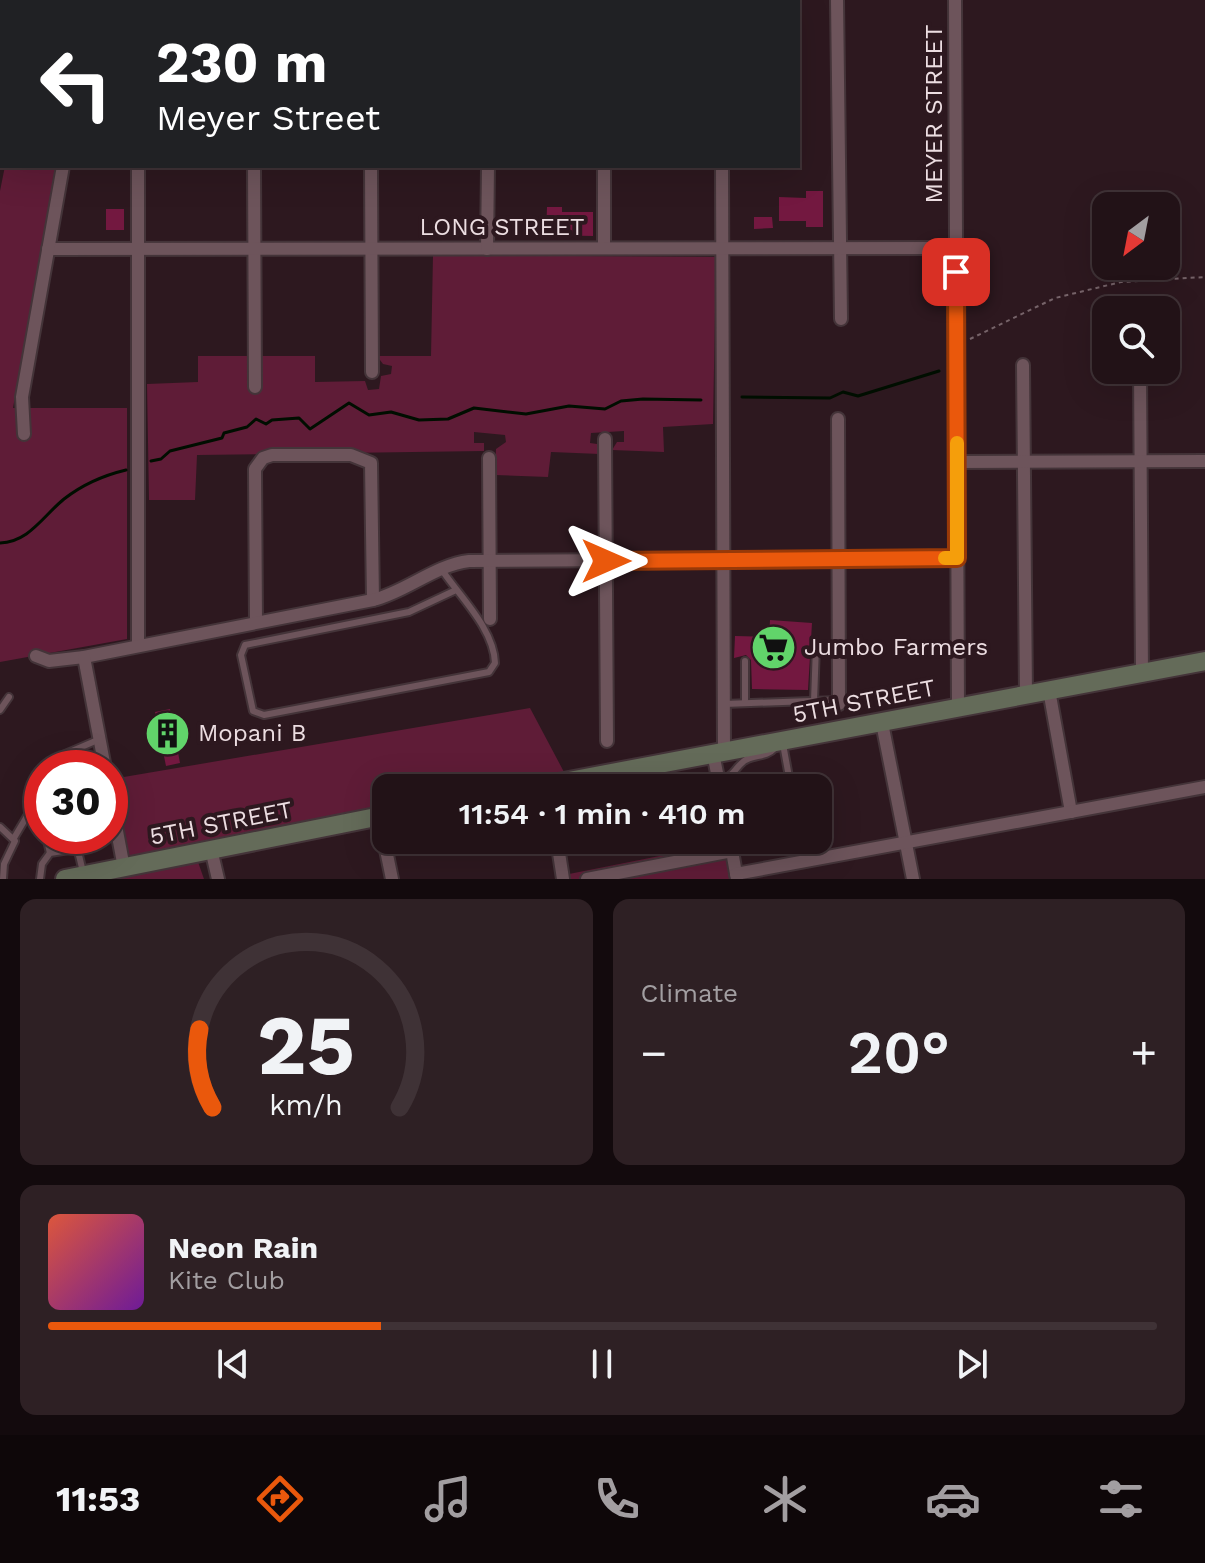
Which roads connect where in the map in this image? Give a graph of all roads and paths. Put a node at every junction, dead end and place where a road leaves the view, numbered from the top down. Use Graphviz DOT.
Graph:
graph roads {
  1 [pos="837,0"];
  2 [pos="955,0"];
  3 [pos="63,168"];
  4 [pos="138,168"];
  5 [pos="254,168"];
  6 [pos="371,168"];
  7 [pos="488,168"];
  8 [pos="604,168"];
  9 [pos="722,168"];
  10 [pos="255,248"];
  11 [pos="604,248"];
  12 [pos="722,248"];
  13 [pos="956,248"];
  14 [pos="48,249"];
  15 [pos="487,249"];
  16 [pos="371,250"];
  17 [pos="837,250"];
  18 [pos="138,251"];
  19 [pos="1205,277"];
  20 [pos="841,319"];
  21 [pos="957,345"];
  22 [pos="1023,365"];
  23 [pos="372,372"];
  24 [pos="1140,384"];
  25 [pos="255,387"];
  26 [pos="838,419"];
  27 [pos="24,434"];
  28 [pos="605,439"];
  29 [pos="489,458"];
  30 [pos="1025,461"];
  31 [pos="1205,461"];
  32 [pos="957,462"];
  33 [pos="1142,463"];
  34 [pos="957,558"];
  35 [pos="488,560"];
  36 [pos="724,560"];
  37 [pos="841,560"];
  38 [pos="606,561"];
  39 [pos="442,570"];
  40 [pos="456,590"];
  41 [pos="373,600"];
  42 [pos="490,619"];
  43 [pos="256,622"];
  44 [pos="138,644"];
  45 [pos="816,646"];
  46 [pos="36,656"];
  47 [pos="84,657"];
  48 [pos="745,661"];
  49 [pos="1205,661"];
  50 [pos="1142,674"];
  51 [pos="1049,690"];
  52 [pos="1026,695"];
  53 [pos="9,697"];
  54 [pos="814,701"];
  55 [pos="839,702"];
  56 [pos="745,703"];
  57 [pos="724,704"];
  58 [pos="958,707"];
  59 [pos="0,710"];
  60 [pos="882,723"];
  61 [pos="100,739"];
  62 [pos="607,741"];
  63 [pos="779,741"];
  64 [pos="74,750"];
  65 [pos="102,750"];
  66 [pos="719,752"];
  67 [pos="608,774"];
  68 [pos="719,774"];
  69 [pos="735,774"];
  70 [pos="787,774"];
  71 [pos="1205,787"];
  72 [pos="1071,812"];
  73 [pos="372,818"];
  74 [pos="24,821"];
  75 [pos="0,827"];
  76 [pos="14,838"];
  77 [pos="906,842"];
  78 [pos="211,849"];
  79 [pos="49,854"];
  80 [pos="76,854"];
  81 [pos="121,854"];
  82 [pos="388,854"];
  83 [pos="559,854"];
  84 [pos="696,854"];
  85 [pos="733,854"];
  86 [pos="124,868"];
  87 [pos="737,876"];
  88 [pos="74,877"];
  89 [pos="3,879"];
  90 [pos="40,879"];
  91 [pos="218,879"];
  92 [pos="392,879"];
  93 [pos="563,879"];
  94 [pos="587,879"];
  95 [pos="913,879"];
  1 -- 17 [label="street"];
  2 -- 13 [label="street, MEYER STREET"];
  3 -- 14 [label="street"];
  4 -- 18 [label="street"];
  5 -- 10 [label="street"];
  6 -- 16 [label="street"];
  7 -- 15 [label="street"];
  8 -- 11 [label="street"];
  9 -- 12 [label="street"];
  10 -- 16 [label="street, LONG STREET"];
  10 -- 18 [label="street, LONG STREET"];
  10 -- 25 [label="street"];
  11 -- 12 [label="street, LONG STREET"];
  11 -- 15 [label="street, LONG STREET"];
  12 -- 17 [label="street, LONG STREET"];
  12 -- 36 [label="street"];
  13 -- 17 [label="street, LONG STREET"];
  13 -- 21 [label="street, MEYER STREET"];
  14 -- 18 [label="street, LONG STREET"];
  14 -- 27 [label="street"];
  15 -- 16 [label="street, LONG STREET"];
  16 -- 23 [label="street"];
  17 -- 20 [label="street"];
  18 -- 44 [label="street"];
  19 -- 21 [label="path"];
  21 -- 32 [label="street, MEYER STREET"];
  22 -- 30 [label="street"];
  24 -- 33 [label="street"];
  26 -- 37 [label="street"];
  28 -- 38 [label="street"];
  29 -- 35 [label="street"];
  30 -- 32 [label="street"];
  30 -- 33 [label="street"];
  30 -- 52 [label="street"];
  31 -- 33 [label="street"];
  32 -- 34 [label="street, MEYER STREET"];
  33 -- 50 [label="street"];
  34 -- 37 [label="street"];
  34 -- 58 [label="street, MEYER STREET"];
  35 -- 38 [label="street"];
  35 -- 39 [label="street"];
  35 -- 42 [label="street"];
  36 -- 37 [label="street"];
  36 -- 38 [label="street"];
  36 -- 57 [label="street"];
  37 -- 55 [label="street"];
  38 -- 62 [label="street"];
  39 -- 40 [label="lane"];
  39 -- 41 [label="street"];
  40 -- 40 [label="lane"];
  41 -- 43 [label="street"];
  41 -- 43 [label="street"];
  43 -- 44 [label="street"];
  44 -- 47 [label="street"];
  45 -- 54 [label="lane"];
  46 -- 47 [label="street"];
  47 -- 61 [label="street"];
  48 -- 56 [label="lane"];
  49 -- 50 [label="main road, 5TH STREET"];
  50 -- 51 [label="main road, 5TH STREET"];
  51 -- 52 [label="main road, 5TH STREET"];
  51 -- 72 [label="street"];
  52 -- 58 [label="main road, 5TH STREET"];
  53 -- 59 [label="lane"];
  54 -- 55 [label="lane"];
  54 -- 56 [label="lane"];
  56 -- 57 [label="lane"];
  57 -- 66 [label="street"];
  58 -- 60 [label="main road, 5TH STREET"];
  60 -- 63 [label="main road, 5TH STREET"];
  60 -- 77 [label="street"];
  61 -- 64 [label="lane"];
  61 -- 65 [label="street"];
  63 -- 66 [label="main road, 5TH STREET"];
  63 -- 69 [label="lane"];
  63 -- 70 [label="lane"];
  66 -- 67 [label="main road, 5TH STREET"];
  66 -- 68 [label="street"];
  71 -- 72 [label="street"];
  72 -- 77 [label="street"];
  73 -- 78 [label="main road, 5TH STREET"];
  74 -- 76 [label="lane"];
  75 -- 76 [label="lane"];
  76 -- 89 [label="lane"];
  77 -- 87 [label="street"];
  77 -- 95 [label="street"];
  78 -- 86 [label="main road, 5TH STREET"];
  78 -- 91 [label="street"];
  79 -- 90 [label="lane"];
  80 -- 88 [label="lane"];
  81 -- 86 [label="street"];
  82 -- 92 [label="street"];
  83 -- 93 [label="street"];
  84 -- 94 [label="street"];
  85 -- 87 [label="street"];
  86 -- 88 [label="main road, 5TH STREET"];
}
